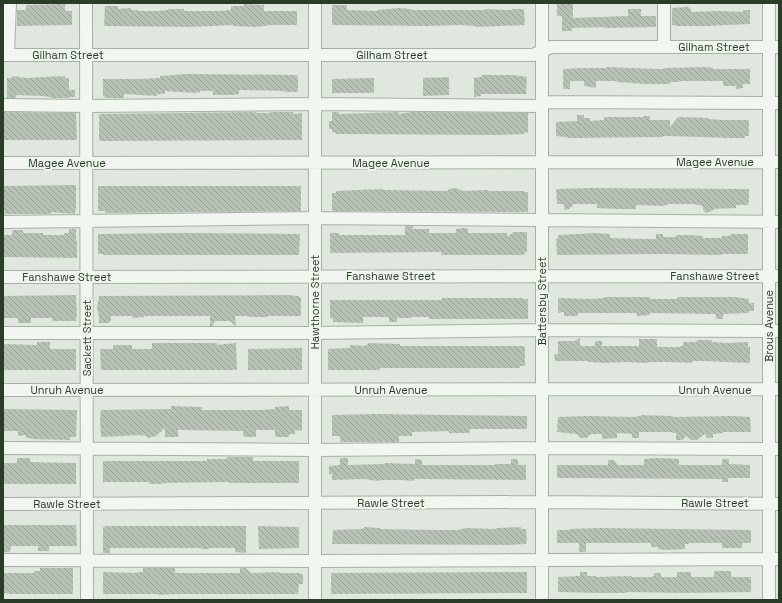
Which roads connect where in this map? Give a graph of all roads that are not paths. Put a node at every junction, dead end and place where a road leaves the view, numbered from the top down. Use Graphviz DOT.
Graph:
graph roads {
  1 [pos="10,3"];
  2 [pos="86,3"];
  3 [pos="315,3"];
  4 [pos="542,3"];
  5 [pos="664,3"];
  6 [pos="769,3"];
  7 [pos="664,47"];
  8 [pos="774,47"];
  9 [pos="542,51"];
  10 [pos="5,55"];
  11 [pos="86,55"];
  12 [pos="315,55"];
  13 [pos="774,103"];
  14 [pos="315,104"];
  15 [pos="542,104"];
  16 [pos="3,105"];
  17 [pos="87,106"];
  18 [pos="542,162"];
  19 [pos="774,162"];
  20 [pos="3,163"];
  21 [pos="87,163"];
  22 [pos="315,163"];
  23 [pos="315,218"];
  24 [pos="86,220"];
  25 [pos="542,220"];
  26 [pos="3,222"];
  27 [pos="774,222"];
  28 [pos="315,276"];
  29 [pos="542,276"];
  30 [pos="774,276"];
  31 [pos="3,277"];
  32 [pos="87,277"];
  33 [pos="542,330"];
  34 [pos="774,331"];
  35 [pos="3,333"];
  36 [pos="87,333"];
  37 [pos="315,333"];
  38 [pos="3,390"];
  39 [pos="87,390"];
  40 [pos="315,390"];
  41 [pos="542,390"];
  42 [pos="774,390"];
  43 [pos="3,448"];
  44 [pos="87,448"];
  45 [pos="542,448"];
  46 [pos="774,449"];
  47 [pos="315,450"];
  48 [pos="542,502"];
  49 [pos="3,504"];
  50 [pos="87,504"];
  51 [pos="315,504"];
  52 [pos="774,504"];
  53 [pos="774,559"];
  54 [pos="3,560"];
  55 [pos="87,560"];
  56 [pos="542,560"];
  57 [pos="315,562"];
  58 [pos="87,600"];
  59 [pos="315,600"];
  60 [pos="542,600"];
  61 [pos="769,600"];
  1 -- 10 [label="street"];
  2 -- 11 [label="street, Sackett Street"];
  3 -- 12 [label="street, Hawthorne Street"];
  4 -- 9 [label="street, Battersby Street"];
  5 -- 7 [label="street"];
  6 -- 8 [label="street, Brous Avenue"];
  7 -- 8 [label="street, Gilham Street"];
  7 -- 9 [label="street, Gilham Street"];
  8 -- 13 [label="street, Brous Avenue"];
  9 -- 12 [label="street, Gilham Street"];
  9 -- 15 [label="street, Battersby Street"];
  10 -- 11 [label="street, Gilham Street"];
  11 -- 12 [label="street, Gilham Street"];
  11 -- 17 [label="street, Sackett Street"];
  12 -- 14 [label="street, Hawthorne Street"];
  13 -- 15 [label="street"];
  13 -- 19 [label="street, Brous Avenue"];
  14 -- 15 [label="street"];
  14 -- 17 [label="street"];
  14 -- 22 [label="street, Hawthorne Street"];
  15 -- 18 [label="street, Battersby Street"];
  16 -- 17 [label="street"];
  17 -- 21 [label="street, Sackett Street"];
  18 -- 19 [label="street, Magee Avenue"];
  18 -- 22 [label="street, Magee Avenue"];
  18 -- 25 [label="street, Battersby Street"];
  19 -- 27 [label="street, Brous Avenue"];
  20 -- 21 [label="street, Magee Avenue"];
  21 -- 22 [label="street, Magee Avenue"];
  21 -- 24 [label="street, Sackett Street"];
  22 -- 23 [label="street, Hawthorne Street"];
  23 -- 24 [label="street"];
  23 -- 25 [label="street"];
  23 -- 28 [label="street, Hawthorne Street"];
  24 -- 26 [label="street"];
  24 -- 32 [label="street, Sackett Street"];
  25 -- 27 [label="street"];
  25 -- 29 [label="street, Battersby Street"];
  27 -- 30 [label="street, Brous Avenue"];
  28 -- 29 [label="street, Fanshawe Street"];
  28 -- 32 [label="street, Fanshawe Street"];
  28 -- 37 [label="street, Hawthorne Street"];
  29 -- 30 [label="street, Fanshawe Street"];
  29 -- 33 [label="street, Battersby Street"];
  30 -- 34 [label="street, Brous Avenue"];
  31 -- 32 [label="street, Fanshawe Street"];
  32 -- 36 [label="street, Sackett Street"];
  33 -- 34 [label="street"];
  33 -- 37 [label="street"];
  33 -- 41 [label="street, Battersby Street"];
  34 -- 42 [label="street, Brous Avenue"];
  35 -- 36 [label="street"];
  36 -- 37 [label="street"];
  36 -- 39 [label="street, Sackett Street"];
  37 -- 40 [label="street, Hawthorne Street"];
  38 -- 39 [label="street, Unruh Avenue"];
  39 -- 40 [label="street, Unruh Avenue"];
  39 -- 44 [label="street, Sackett Street"];
  40 -- 41 [label="street, Unruh Avenue"];
  40 -- 47 [label="street, Hawthorne Street"];
  41 -- 42 [label="street, Unruh Avenue"];
  41 -- 45 [label="street, Battersby Street"];
  42 -- 46 [label="street, Brous Avenue"];
  43 -- 44 [label="street"];
  44 -- 47 [label="street"];
  44 -- 50 [label="street, Sackett Street"];
  45 -- 46 [label="street"];
  45 -- 47 [label="street"];
  45 -- 48 [label="street, Battersby Street"];
  46 -- 52 [label="street, Brous Avenue"];
  47 -- 51 [label="street, Hawthorne Street"];
  48 -- 51 [label="street, Rawle Street"];
  48 -- 52 [label="street, Rawle Street"];
  48 -- 56 [label="street, Battersby Street"];
  49 -- 50 [label="street, Rawle Street"];
  50 -- 51 [label="street, Rawle Street"];
  50 -- 55 [label="street, Sackett Street"];
  51 -- 57 [label="street, Hawthorne Street"];
  52 -- 53 [label="street, Brous Avenue"];
  53 -- 56 [label="street"];
  53 -- 61 [label="street, Brous Avenue"];
  54 -- 55 [label="street"];
  55 -- 57 [label="street"];
  55 -- 58 [label="street, Sackett Street"];
  56 -- 57 [label="street"];
  56 -- 60 [label="street, Battersby Street"];
  57 -- 59 [label="street, Hawthorne Street"];
}
